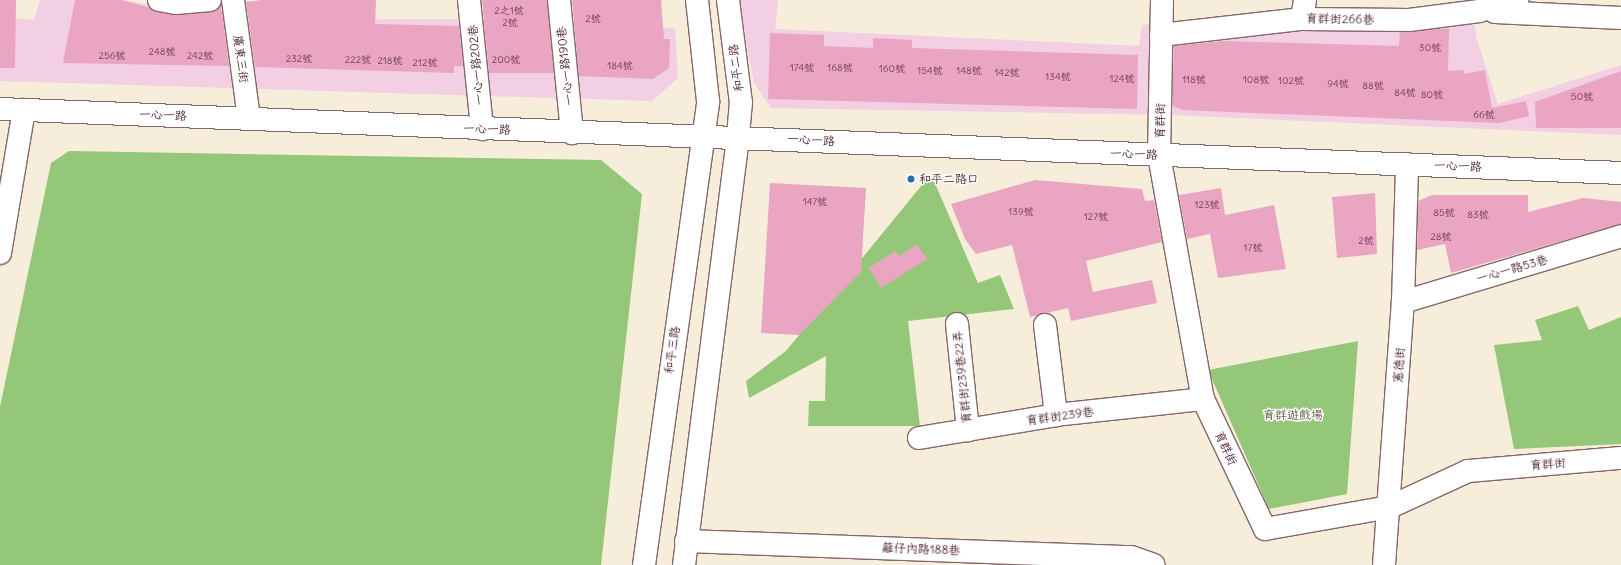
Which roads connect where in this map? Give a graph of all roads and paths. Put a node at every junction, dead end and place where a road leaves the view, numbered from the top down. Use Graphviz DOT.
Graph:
graph roads {
  1 [pos="159,0"];
  2 [pos="210,0"];
  3 [pos="233,0"];
  4 [pos="470,0"];
  5 [pos="559,0"];
  6 [pos="697,0"];
  7 [pos="728,0"];
  8 [pos="1162,0"];
  9 [pos="1517,0"];
  10 [pos="1304,9"];
  11 [pos="1479,11"];
  12 [pos="1621,18"];
  13 [pos="1161,35"];
  14 [pos="0,109"];
  15 [pos="24,110"];
  16 [pos="250,119"];
  17 [pos="482,129"];
  18 [pos="572,133"];
  19 [pos="703,135"];
  20 [pos="738,136"];
  21 [pos="1159,155"];
  22 [pos="1407,164"];
  23 [pos="1621,173"];
  24 [pos="1621,236"];
  25 [pos="0,252"];
  26 [pos="1403,302"];
  27 [pos="957,324"];
  28 [pos="1045,325"];
  29 [pos="1203,399"];
  30 [pos="1056,415"];
  31 [pos="968,430"];
  32 [pos="919,438"];
  33 [pos="1621,458"];
  34 [pos="1390,508"];
  35 [pos="686,541"];
  36 [pos="644,565"];
  37 [pos="684,565"];
  38 [pos="1154,565"];
  39 [pos="1384,565"];
  1 -- 2 [label="street"];
  3 -- 16 [label="street, 廣東三街"];
  4 -- 17 [label="street, 一心一路202巷"];
  5 -- 18 [label="street, 一心一路190巷"];
  6 -- 19 [label="street"];
  7 -- 20 [label="street, 和平二路"];
  8 -- 13 [label="street, 育群街"];
  9 -- 11 [label="street, 育群街266巷"];
  10 -- 11 [label="street, 育群街266巷"];
  10 -- 13 [label="street, 育群街266巷"];
  11 -- 12 [label="street"];
  13 -- 21 [label="street, 育群街"];
  14 -- 15 [label="street, 一心一路"];
  15 -- 16 [label="street, 一心一路"];
  15 -- 25 [label="street"];
  16 -- 17 [label="street, 一心一路"];
  17 -- 18 [label="street, 一心一路"];
  18 -- 19 [label="street, 一心一路"];
  19 -- 20 [label="street, 一心一路"];
  19 -- 36 [label="street, 和平三路"];
  20 -- 21 [label="street, 一心一路"];
  20 -- 35 [label="street"];
  21 -- 22 [label="street, 一心一路"];
  21 -- 29 [label="street, 育群街"];
  22 -- 23 [label="street, 一心一路"];
  22 -- 26 [label="street, 憲德街"];
  24 -- 26 [label="street, 一心一路53巷"];
  26 -- 34 [label="street, 憲德街"];
  27 -- 31 [label="street, 育群街239巷22弄"];
  28 -- 30 [label="street"];
  29 -- 30 [label="street, 育群街239巷"];
  29 -- 34 [label="street, 育群街"];
  30 -- 31 [label="street, 育群街239巷"];
  31 -- 32 [label="street, 育群街239巷"];
  33 -- 34 [label="street, 育群街"];
  34 -- 39 [label="street, 憲德街"];
  35 -- 37 [label="street"];
  35 -- 38 [label="street, 籬仔內路188巷"];
}
